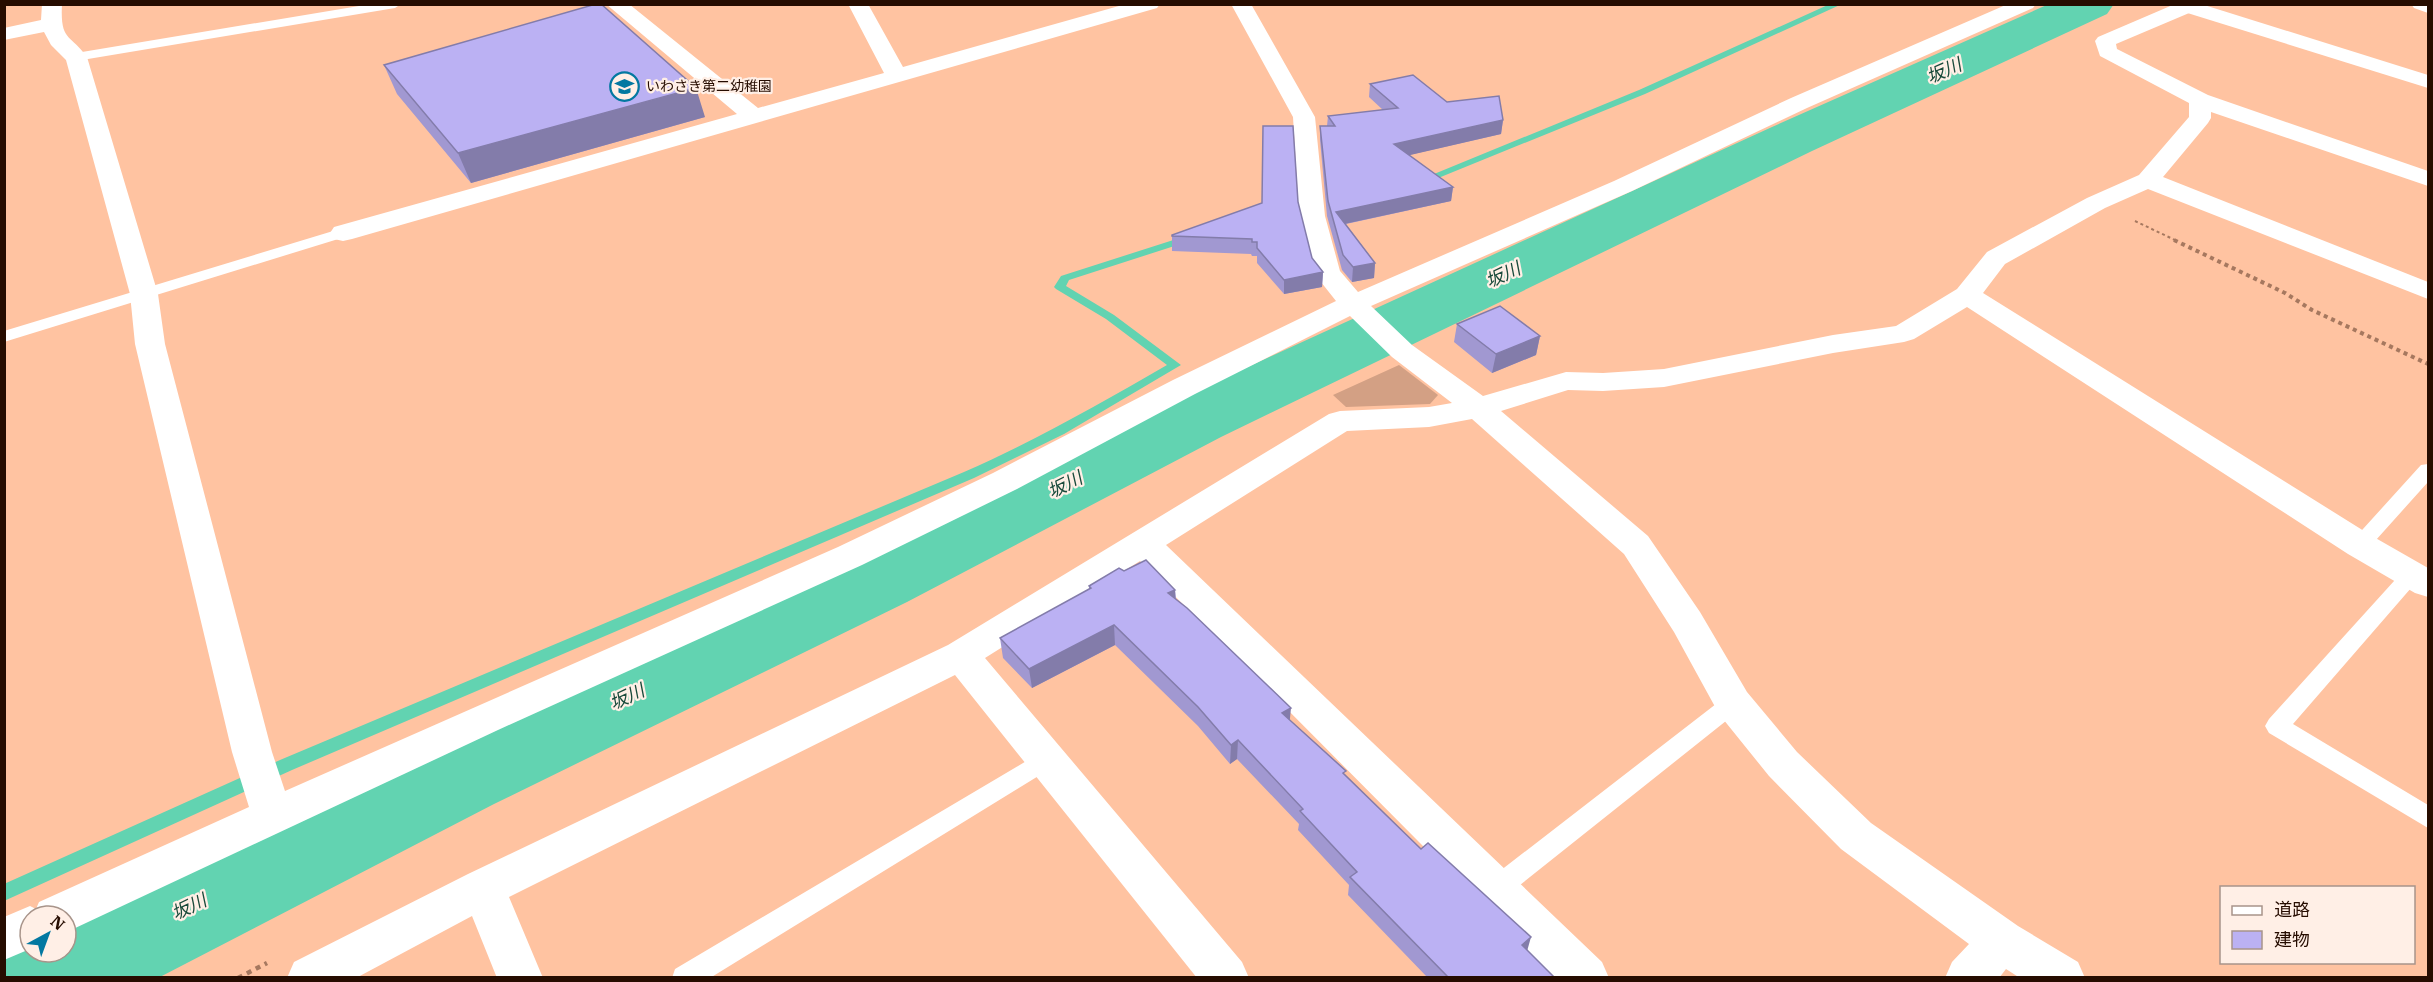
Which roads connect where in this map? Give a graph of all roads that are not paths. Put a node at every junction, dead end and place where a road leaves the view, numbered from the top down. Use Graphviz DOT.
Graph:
graph roads {
  1 [pos="395,4"];
  2 [pos="616,4"];
  3 [pos="858,4"];
  4 [pos="1150,4"];
  5 [pos="1241,4"];
  6 [pos="2026,4"];
  7 [pos="2421,4"];
  8 [pos="2191,6"];
  9 [pos="2428,7"];
  10 [pos="51,14"];
  11 [pos="4,34"];
  12 [pos="76,57"];
  13 [pos="897,76"];
  14 [pos="2428,82"];
  15 [pos="2200,100"];
  16 [pos="753,116"];
  17 [pos="2428,179"];
  18 [pos="2148,180"];
  19 [pos="343,234"];
  20 [pos="2428,291"];
  21 [pos="144,294"];
  22 [pos="1967,295"];
  23 [pos="1356,306"];
  24 [pos="4,337"];
  25 [pos="1478,408"];
  26 [pos="2428,470"];
  27 [pos="1142,542"];
  28 [pos="2360,545"];
  29 [pos="2420,579"];
  30 [pos="962,655"];
  31 [pos="1733,703"];
  32 [pos="1045,760"];
  33 [pos="265,793"];
  34 [pos="2428,817"];
  35 [pos="483,888"];
  36 [pos="1496,889"];
  37 [pos="75,904"];
  38 [pos="18,933"];
  39 [pos="4,939"];
  40 [pos="2002,941"];
  41 [pos="310,978"];
  42 [pos="520,978"];
  43 [pos="685,978"];
  44 [pos="1226,978"];
  45 [pos="1586,978"];
  46 [pos="1968,978"];
  47 [pos="2062,978"];
  1 -- 12 [label="lane"];
  2 -- 16 [label="street"];
  3 -- 13 [label="street"];
  4 -- 13 [label="street"];
  5 -- 23 [label="street"];
  6 -- 23 [label="street"];
  7 -- 9 [label="street"];
  8 -- 14 [label="street"];
  8 -- 15 [label="street"];
  10 -- 11 [label="street"];
  10 -- 12 [label="street"];
  12 -- 21 [label="street"];
  13 -- 16 [label="street"];
  15 -- 17 [label="street"];
  15 -- 18 [label="street"];
  16 -- 19 [label="street"];
  18 -- 20 [label="street"];
  18 -- 22 [label="street"];
  19 -- 21 [label="lane"];
  21 -- 24 [label="lane"];
  21 -- 33 [label="street"];
  22 -- 25 [label="street"];
  22 -- 28 [label="street"];
  23 -- 25 [label="street"];
  23 -- 33 [label="street"];
  25 -- 27 [label="street"];
  25 -- 31 [label="street"];
  26 -- 28 [label="lane"];
  27 -- 30 [label="street"];
  27 -- 36 [label="street"];
  28 -- 29 [label="street"];
  29 -- 34 [label="lane"];
  30 -- 32 [label="street"];
  30 -- 35 [label="street"];
  31 -- 36 [label="lane"];
  31 -- 40 [label="street"];
  32 -- 43 [label="lane"];
  32 -- 44 [label="street"];
  33 -- 37 [label="street"];
  35 -- 41 [label="street"];
  35 -- 42 [label="street"];
  36 -- 45 [label="street"];
  38 -- 39 [label="street"];
  40 -- 46 [label="street"];
  40 -- 47 [label="street"];
}
